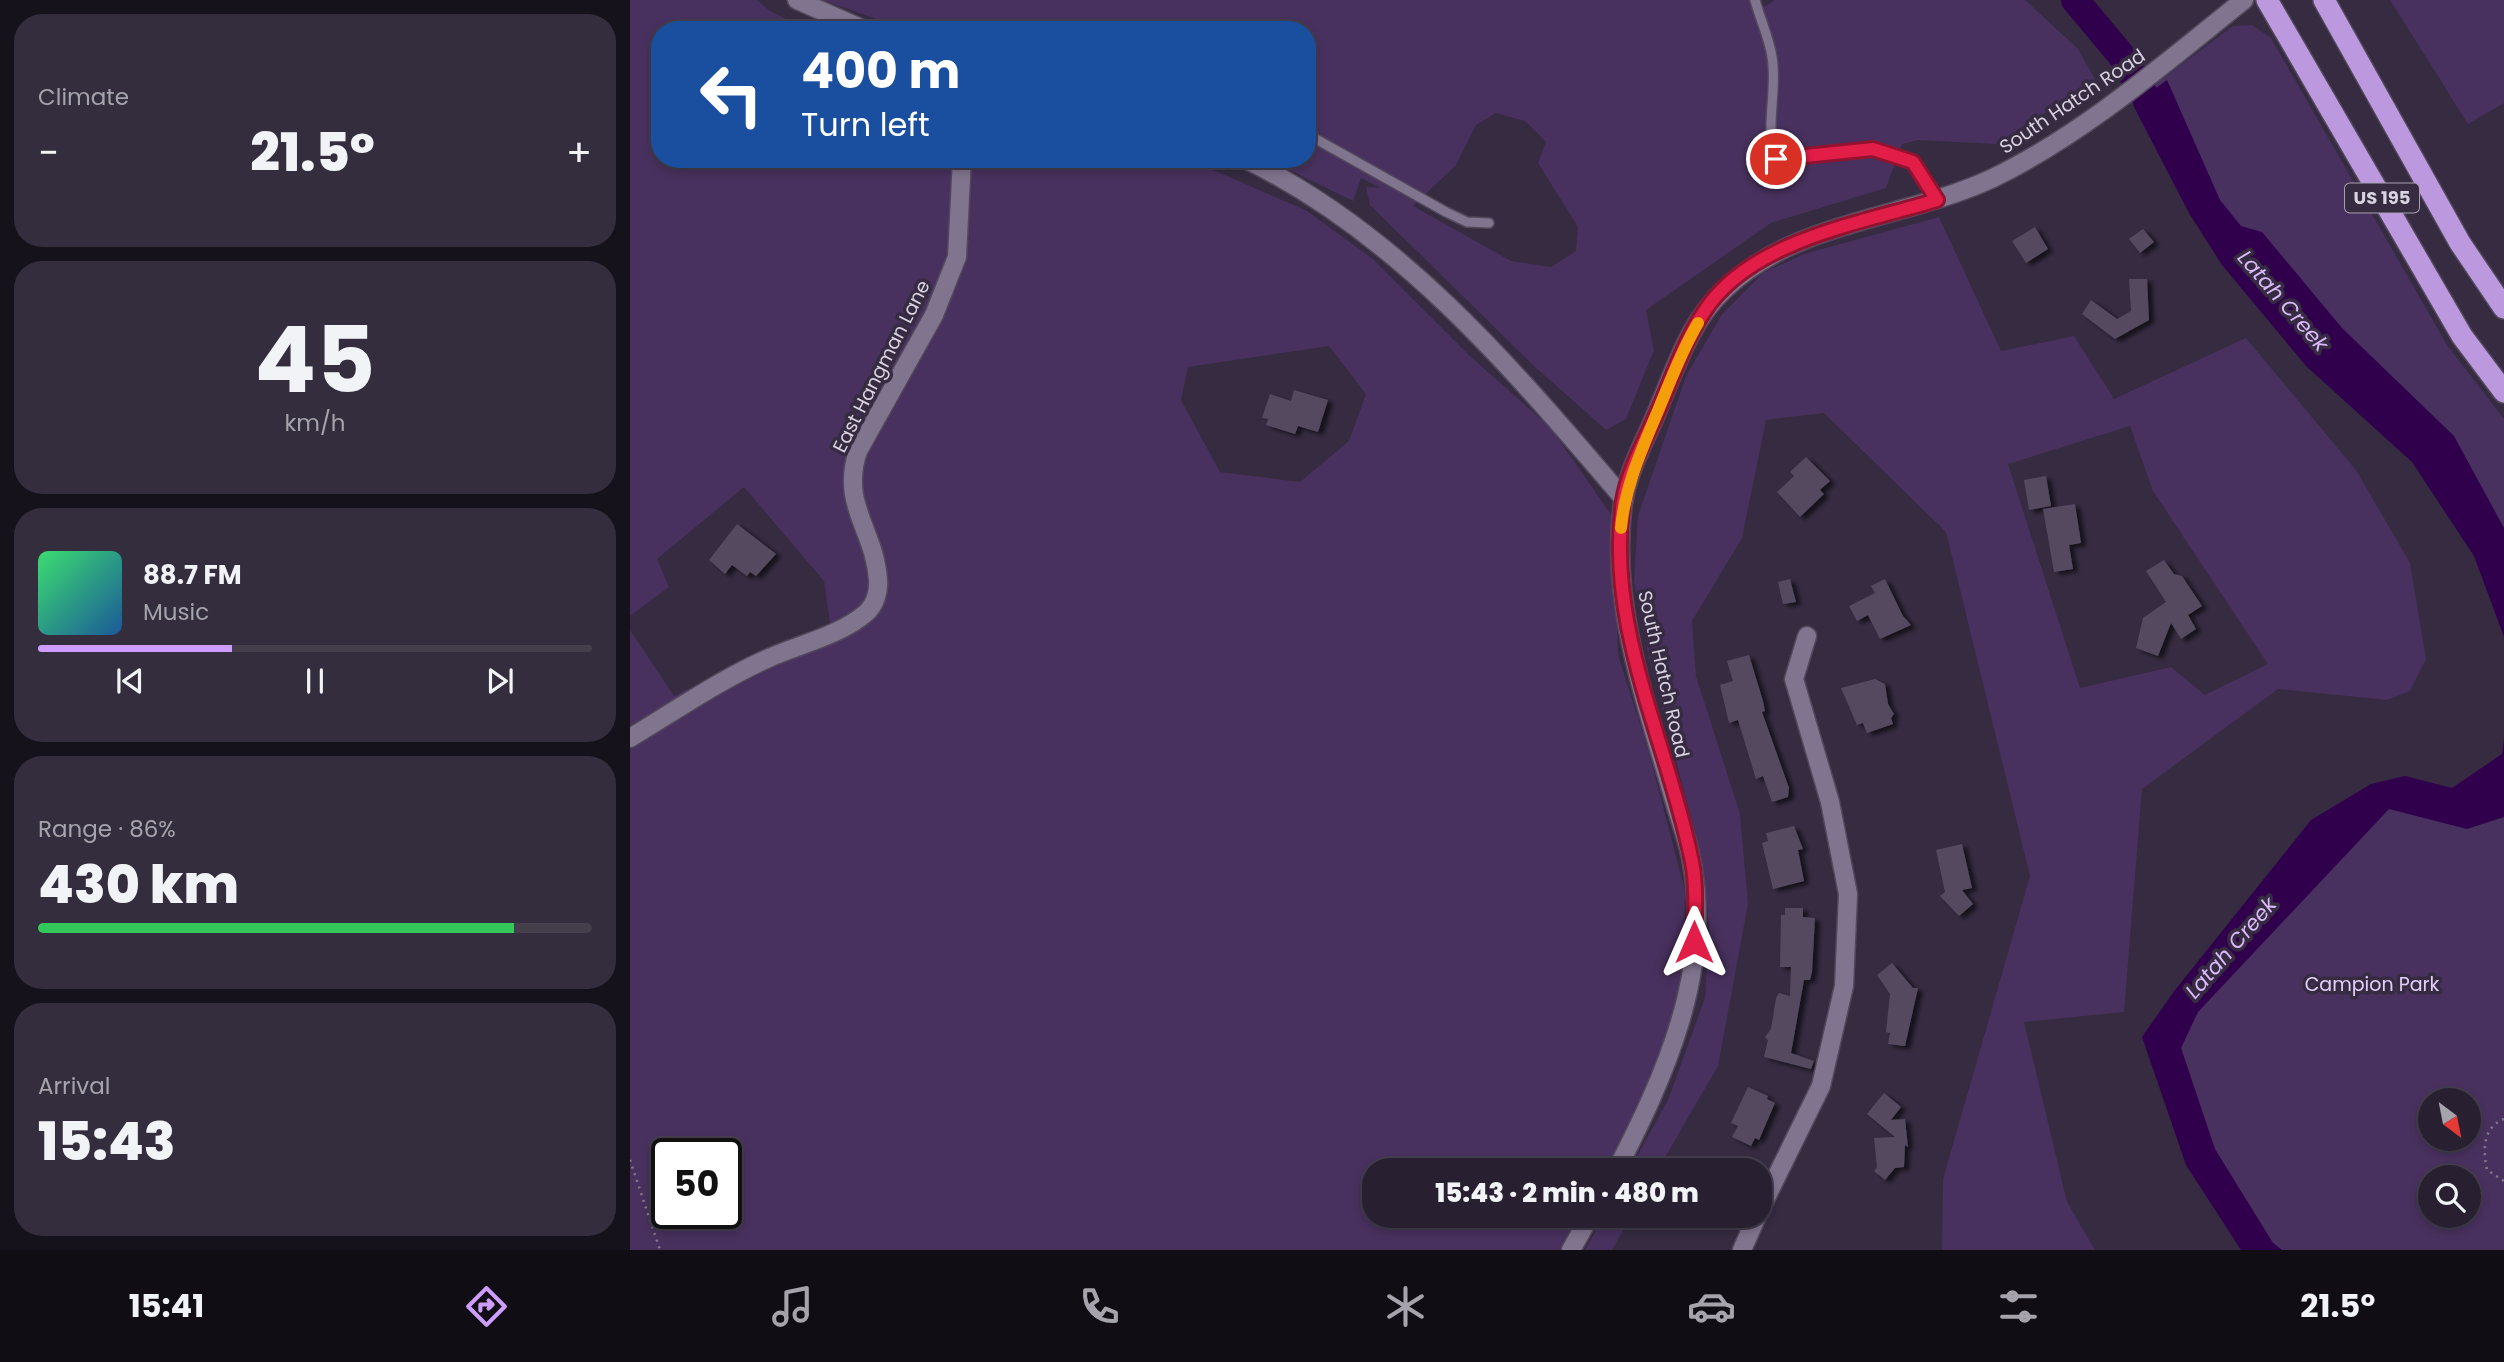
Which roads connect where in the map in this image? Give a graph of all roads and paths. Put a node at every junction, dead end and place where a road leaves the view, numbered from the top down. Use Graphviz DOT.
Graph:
graph roads {
  1 [pos="797,0"];
  2 [pos="1755,0"];
  3 [pos="2244,0"];
  4 [pos="2267,0"];
  5 [pos="2324,0"];
  6 [pos="845,21"];
  7 [pos="1316,139"];
  8 [pos="962,168"];
  9 [pos="1263,168"];
  10 [pos="1937,200"];
  11 [pos="1489,223"];
  12 [pos="2504,308"];
  13 [pos="2504,392"];
  14 [pos="1624,499"];
  15 [pos="1807,636"];
  16 [pos="630,738"];
  17 [pos="2504,1119"];
  18 [pos="1622,1158"];
  19 [pos="630,1160"];
  20 [pos="2504,1181"];
  21 [pos="1772,1186"];
  22 [pos="1583,1228"];
  23 [pos="1752,1228"];
  24 [pos="660,1250"];
  25 [pos="1571,1250"];
  26 [pos="1742,1250"];
  1 -- 6 [label="street"];
  2 -- 10 [label="lane"];
  3 -- 10 [label="street, South Hatch Road"];
  4 -- 13 [label="highway, US 195"];
  5 -- 12 [label="highway, US 195"];
  7 -- 11 [label="lane"];
  8 -- 16 [label="street, East Hangman Lane"];
  9 -- 14 [label="street"];
  10 -- 14 [label="street, South Hatch Road"];
  14 -- 18 [label="street, South Hatch Road"];
  15 -- 21 [label="street"];
  17 -- 20 [label="path"];
  19 -- 24 [label="path"];
  22 -- 25 [label="street"];
  23 -- 26 [label="street"];
}
